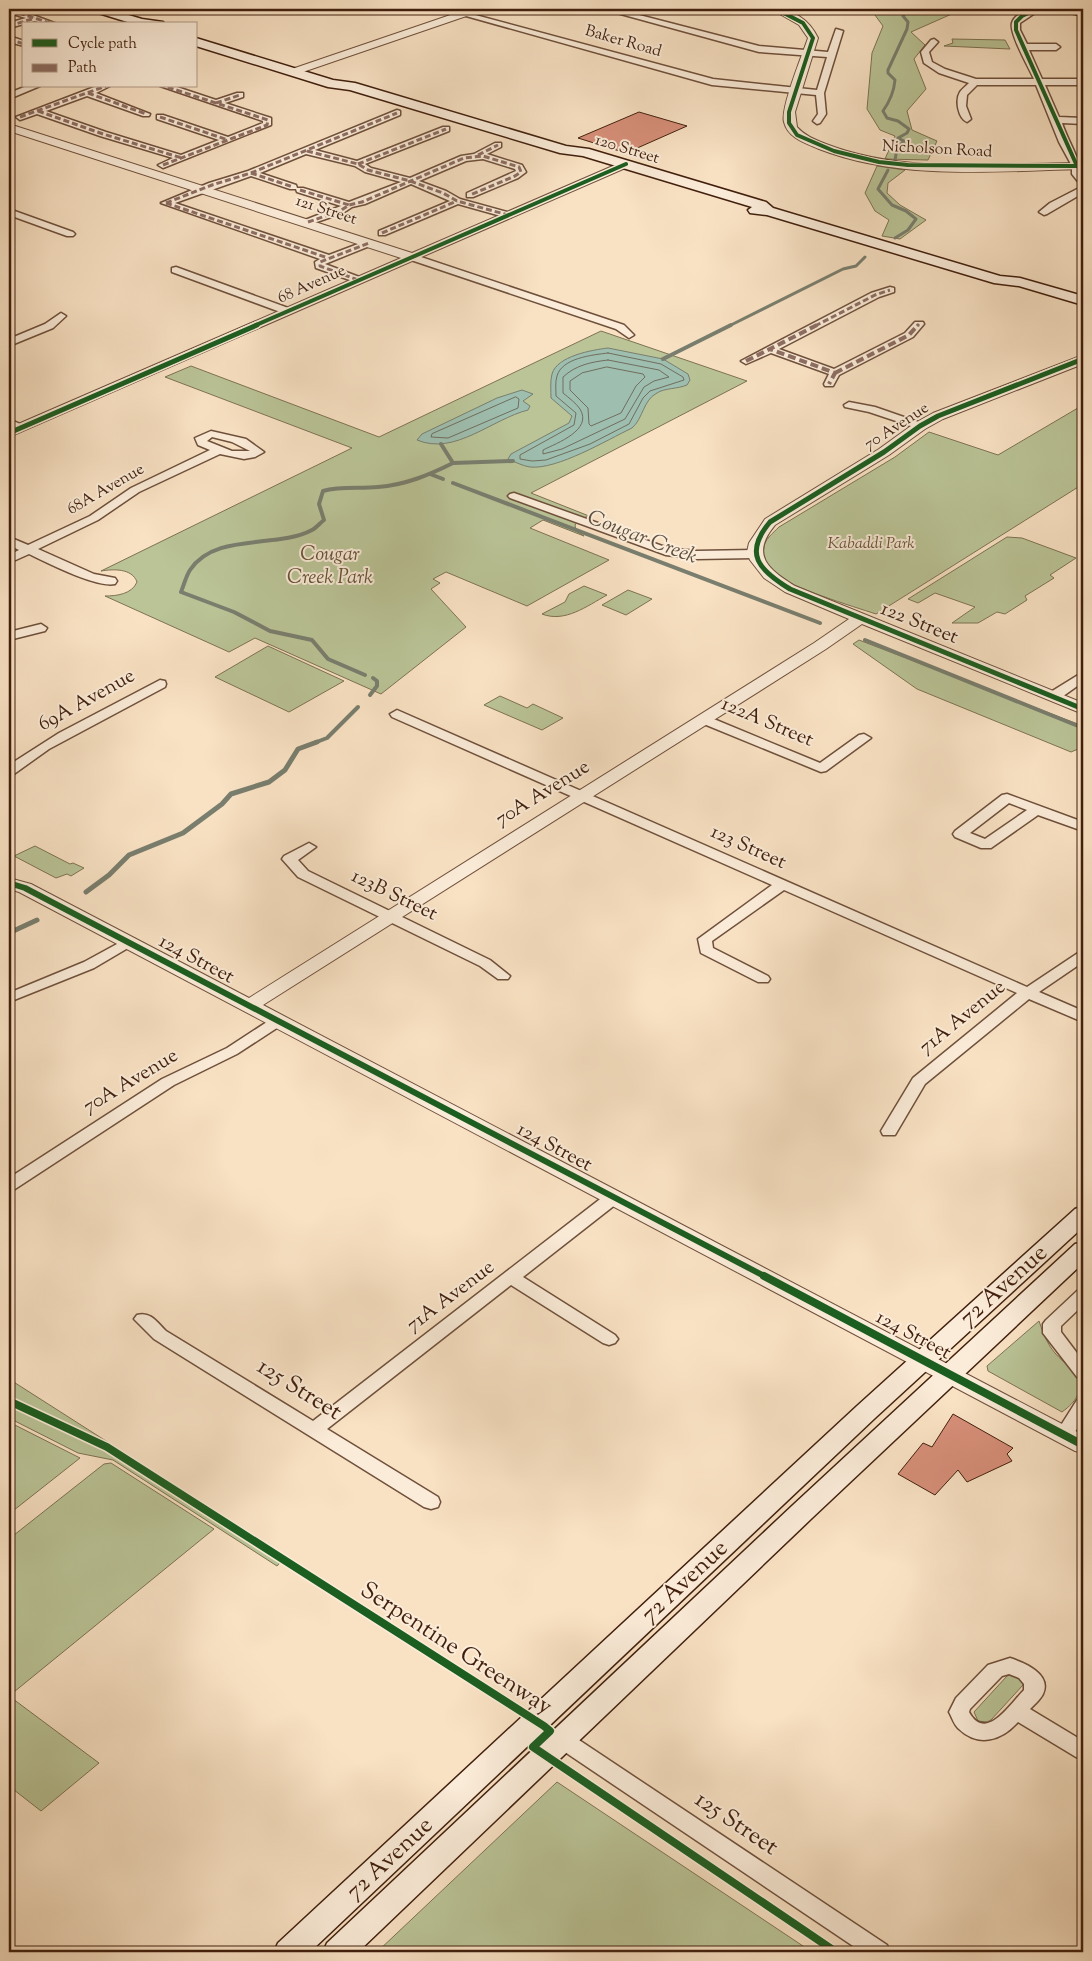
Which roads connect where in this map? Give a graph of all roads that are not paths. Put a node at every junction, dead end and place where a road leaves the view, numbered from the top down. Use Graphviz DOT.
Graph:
graph roads {
  1 [pos="96,9"];
  2 [pos="445,9"];
  3 [pos="477,9"];
  4 [pos="612,9"];
  5 [pos="776,9"];
  6 [pos="1037,9"];
  7 [pos="1058,9"];
  8 [pos="19,13"];
  9 [pos="463,14"];
  10 [pos="1083,14"];
  11 [pos="35,18"];
  12 [pos="47,22"];
  13 [pos="139,22"];
  14 [pos="9,26"];
  15 [pos="838,31"];
  16 [pos="198,36"];
  17 [pos="9,39"];
  18 [pos="934,42"];
  19 [pos="22,43"];
  20 [pos="198,43"];
  21 [pos="1056,46"];
  22 [pos="1024,47"];
  23 [pos="808,54"];
  24 [pos="831,56"];
  25 [pos="305,72"];
  26 [pos="976,82"];
  27 [pos="1038,82"];
  28 [pos="1083,82"];
  29 [pos="31,88"];
  30 [pos="102,88"];
  31 [pos="170,88"];
  32 [pos="796,91"];
  33 [pos="820,93"];
  34 [pos="88,94"];
  35 [pos="240,95"];
  36 [pos="9,96"];
  37 [pos="216,103"];
  38 [pos="38,111"];
  39 [pos="397,113"];
  40 [pos="146,114"];
  41 [pos="20,117"];
  42 [pos="160,118"];
  43 [pos="967,119"];
  44 [pos="817,120"];
  45 [pos="1056,120"];
  46 [pos="1083,120"];
  47 [pos="9,127"];
  48 [pos="446,129"];
  49 [pos="228,140"];
  50 [pos="498,145"];
  51 [pos="307,151"];
  52 [pos="478,155"];
  53 [pos="182,158"];
  54 [pos="358,164"];
  55 [pos="163,165"];
  56 [pos="1080,166"];
  57 [pos="621,167"];
  58 [pos="251,174"];
  59 [pos="410,181"];
  60 [pos="1083,182"];
  61 [pos="202,189"];
  62 [pos="1083,189"];
  63 [pos="470,195"];
  64 [pos="457,201"];
  65 [pos="349,205"];
  66 [pos="9,212"];
  67 [pos="1044,212"];
  68 [pos="508,215"];
  69 [pos="308,222"];
  70 [pos="382,233"];
  71 [pos="70,234"];
  72 [pos="369,243"];
  73 [pos="412,257"];
  74 [pos="328,258"];
  75 [pos="176,270"];
  76 [pos="358,280"];
  77 [pos="999,280"];
  78 [pos="890,290"];
  79 [pos="1083,301"];
  80 [pos="287,311"];
  81 [pos="1083,311"];
  82 [pos="61,316"];
  83 [pos="919,324"];
  84 [pos="629,335"];
  85 [pos="9,343"];
  86 [pos="770,349"];
  87 [pos="1083,359"];
  88 [pos="746,360"];
  89 [pos="835,373"];
  90 [pos="829,384"];
  91 [pos="849,405"];
  92 [pos="920,426"];
  93 [pos="13,427"];
  94 [pos="220,450"];
  95 [pos="514,496"];
  96 [pos="9,541"];
  97 [pos="29,550"];
  98 [pos="754,554"];
  99 [pos="9,559"];
  100 [pos="111,581"];
  101 [pos="860,618"];
  102 [pos="41,628"];
  103 [pos="9,636"];
  104 [pos="1083,676"];
  105 [pos="160,684"];
  106 [pos="1054,696"];
  107 [pos="1083,709"];
  108 [pos="398,714"];
  109 [pos="704,718"];
  110 [pos="864,738"];
  111 [pos="9,771"];
  112 [pos="581,796"];
  113 [pos="1036,810"];
  114 [pos="1083,827"];
  115 [pos="309,847"];
  116 [pos="9,876"];
  117 [pos="782,885"];
  118 [pos="17,886"];
  119 [pos="390,916"];
  120 [pos="128,942"];
  121 [pos="1083,956"];
  122 [pos="504,976"];
  123 [pos="763,979"];
  124 [pos="1027,993"];
  125 [pos="9,998"];
  126 [pos="249,1006"];
  127 [pos="1083,1017"];
  128 [pos="278,1021"];
  129 [pos="889,1131"];
  130 [pos="9,1185"];
  131 [pos="614,1198"];
  132 [pos="1083,1214"];
  133 [pos="1083,1250"];
  134 [pos="512,1278"];
  135 [pos="1083,1294"];
  136 [pos="143,1318"];
  137 [pos="609,1339"];
  138 [pos="923,1359"];
  139 [pos="949,1373"];
  140 [pos="1083,1373"];
  141 [pos="1083,1404"];
  142 [pos="314,1430"];
  143 [pos="1074,1440"];
  144 [pos="431,1502"];
  145 [pos="1016,1711"];
  146 [pos="563,1740"];
  147 [pos="1083,1751"];
  148 [pos="289,1952"];
  149 [pos="338,1952"];
  150 [pos="880,1952"];
  1 -- 13 [label="main road"];
  2 -- 9 [label="street, Baker Road"];
  3 -- 9 [label="street"];
  4 -- 23 [label="street"];
  5 -- 23 [label="street, Nicholson Road"];
  6 -- 22 [label="street"];
  7 -- 10 [label="street"];
  8 -- 11 [label="street"];
  9 -- 25 [label="street"];
  9 -- 32 [label="street, Baker Road"];
  11 -- 12 [label="street"];
  11 -- 14 [label="street"];
  15 -- 24 [label="street"];
  16 -- 25 [label="main road, 120 Street"];
  17 -- 19 [label="street"];
  18 -- 26 [label="street"];
  20 -- 25 [label="main road, 120 Street"];
  21 -- 22 [label="street"];
  22 -- 27 [label="street"];
  23 -- 24 [label="street"];
  23 -- 32 [label="street, Nicholson Road"];
  24 -- 33 [label="street"];
  25 -- 57 [label="main road, 120 Street"];
  26 -- 27 [label="street"];
  26 -- 43 [label="street"];
  27 -- 28 [label="street"];
  27 -- 45 [label="street"];
  29 -- 36 [label="street"];
  30 -- 34 [label="street"];
  31 -- 37 [label="street"];
  32 -- 33 [label="street"];
  32 -- 56 [label="street, Nicholson Road"];
  33 -- 44 [label="street"];
  34 -- 38 [label="street"];
  34 -- 40 [label="street"];
  35 -- 37 [label="street"];
  37 -- 49 [label="street"];
  38 -- 41 [label="street"];
  38 -- 53 [label="street"];
  39 -- 51 [label="street"];
  42 -- 49 [label="street"];
  45 -- 46 [label="street"];
  45 -- 56 [label="street"];
  47 -- 61 [label="street, 121 Street"];
  48 -- 54 [label="street"];
  49 -- 53 [label="street"];
  50 -- 52 [label="street"];
  51 -- 54 [label="street"];
  51 -- 58 [label="street"];
  52 -- 59 [label="street"];
  52 -- 63 [label="street"];
  53 -- 55 [label="street"];
  54 -- 59 [label="street"];
  56 -- 60 [label="street"];
  57 -- 68 [label="street, 68 Avenue"];
  57 -- 77 [label="main road, 120 Street"];
  58 -- 61 [label="street"];
  58 -- 65 [label="street"];
  59 -- 64 [label="street"];
  59 -- 65 [label="street"];
  61 -- 69 [label="street, 121 Street"];
  61 -- 74 [label="street"];
  62 -- 67 [label="street"];
  64 -- 68 [label="street"];
  64 -- 70 [label="street"];
  65 -- 69 [label="street"];
  66 -- 71 [label="street"];
  68 -- 73 [label="street, 68 Avenue"];
  69 -- 72 [label="street, 121 Street"];
  72 -- 73 [label="street, 121 Street"];
  72 -- 74 [label="street"];
  73 -- 76 [label="street, 68 Avenue"];
  73 -- 84 [label="street, 121 Street"];
  74 -- 76 [label="street"];
  75 -- 80 [label="street"];
  76 -- 80 [label="street, 68 Avenue"];
  77 -- 79 [label="main road, 120 Street"];
  77 -- 81 [label="main road, 120 Street"];
  78 -- 86 [label="street"];
  80 -- 93 [label="street, 68 Avenue"];
  82 -- 85 [label="street"];
  83 -- 89 [label="street"];
  86 -- 88 [label="street"];
  86 -- 89 [label="street"];
  87 -- 92 [label="street, 70 Avenue"];
  89 -- 90 [label="street"];
  91 -- 92 [label="street"];
  92 -- 98 [label="street, 70 Avenue"];
  94 -- 97 [label="street, 68A Avenue"];
  95 -- 98 [label="street"];
  96 -- 97 [label="street"];
  97 -- 99 [label="street, 68A Avenue"];
  97 -- 100 [label="street"];
  98 -- 101 [label="street, 122 Street"];
  101 -- 106 [label="street, 122 Street"];
  101 -- 109 [label="street, 70A Avenue"];
  102 -- 103 [label="street"];
  104 -- 106 [label="street"];
  105 -- 111 [label="street, 69A Avenue"];
  106 -- 107 [label="street, 122 Street"];
  108 -- 112 [label="street, 123 Street"];
  109 -- 110 [label="street, 122A Street"];
  109 -- 112 [label="street, 70A Avenue"];
  112 -- 117 [label="street, 123 Street"];
  112 -- 119 [label="street, 70A Avenue"];
  113 -- 113 [label="street"];
  113 -- 114 [label="street"];
  115 -- 119 [label="street, 123B Street"];
  116 -- 118 [label="street, 124 Street"];
  117 -- 123 [label="street"];
  117 -- 124 [label="street, 123 Street"];
  118 -- 120 [label="street, 124 Street"];
  119 -- 122 [label="street, 123B Street"];
  119 -- 126 [label="street, 70A Avenue"];
  120 -- 125 [label="street"];
  120 -- 126 [label="street, 124 Street"];
  121 -- 124 [label="street, 71A Avenue"];
  124 -- 127 [label="street, 123 Street"];
  124 -- 129 [label="street, 71A Avenue"];
  126 -- 128 [label="street, 124 Street"];
  128 -- 130 [label="street, 70A Avenue"];
  128 -- 131 [label="street, 124 Street"];
  131 -- 134 [label="street, 71A Avenue"];
  131 -- 138 [label="street, 124 Street"];
  132 -- 138 [label="main road, 72 Avenue"];
  133 -- 139 [label="main road, 72 Avenue"];
  134 -- 137 [label="street"];
  134 -- 142 [label="street, 71A Avenue"];
  135 -- 140 [label="street"];
  136 -- 142 [label="street, 125 Street"];
  138 -- 139 [label="street, 124 Street"];
  138 -- 148 [label="main road, 72 Avenue"];
  139 -- 143 [label="street, 124 Street"];
  139 -- 146 [label="main road, 72 Avenue"];
  141 -- 143 [label="street"];
  142 -- 144 [label="street, 125 Street"];
  145 -- 147 [label="street"];
  146 -- 149 [label="main road, 72 Avenue"];
  146 -- 150 [label="street, 125 Street"];
}
